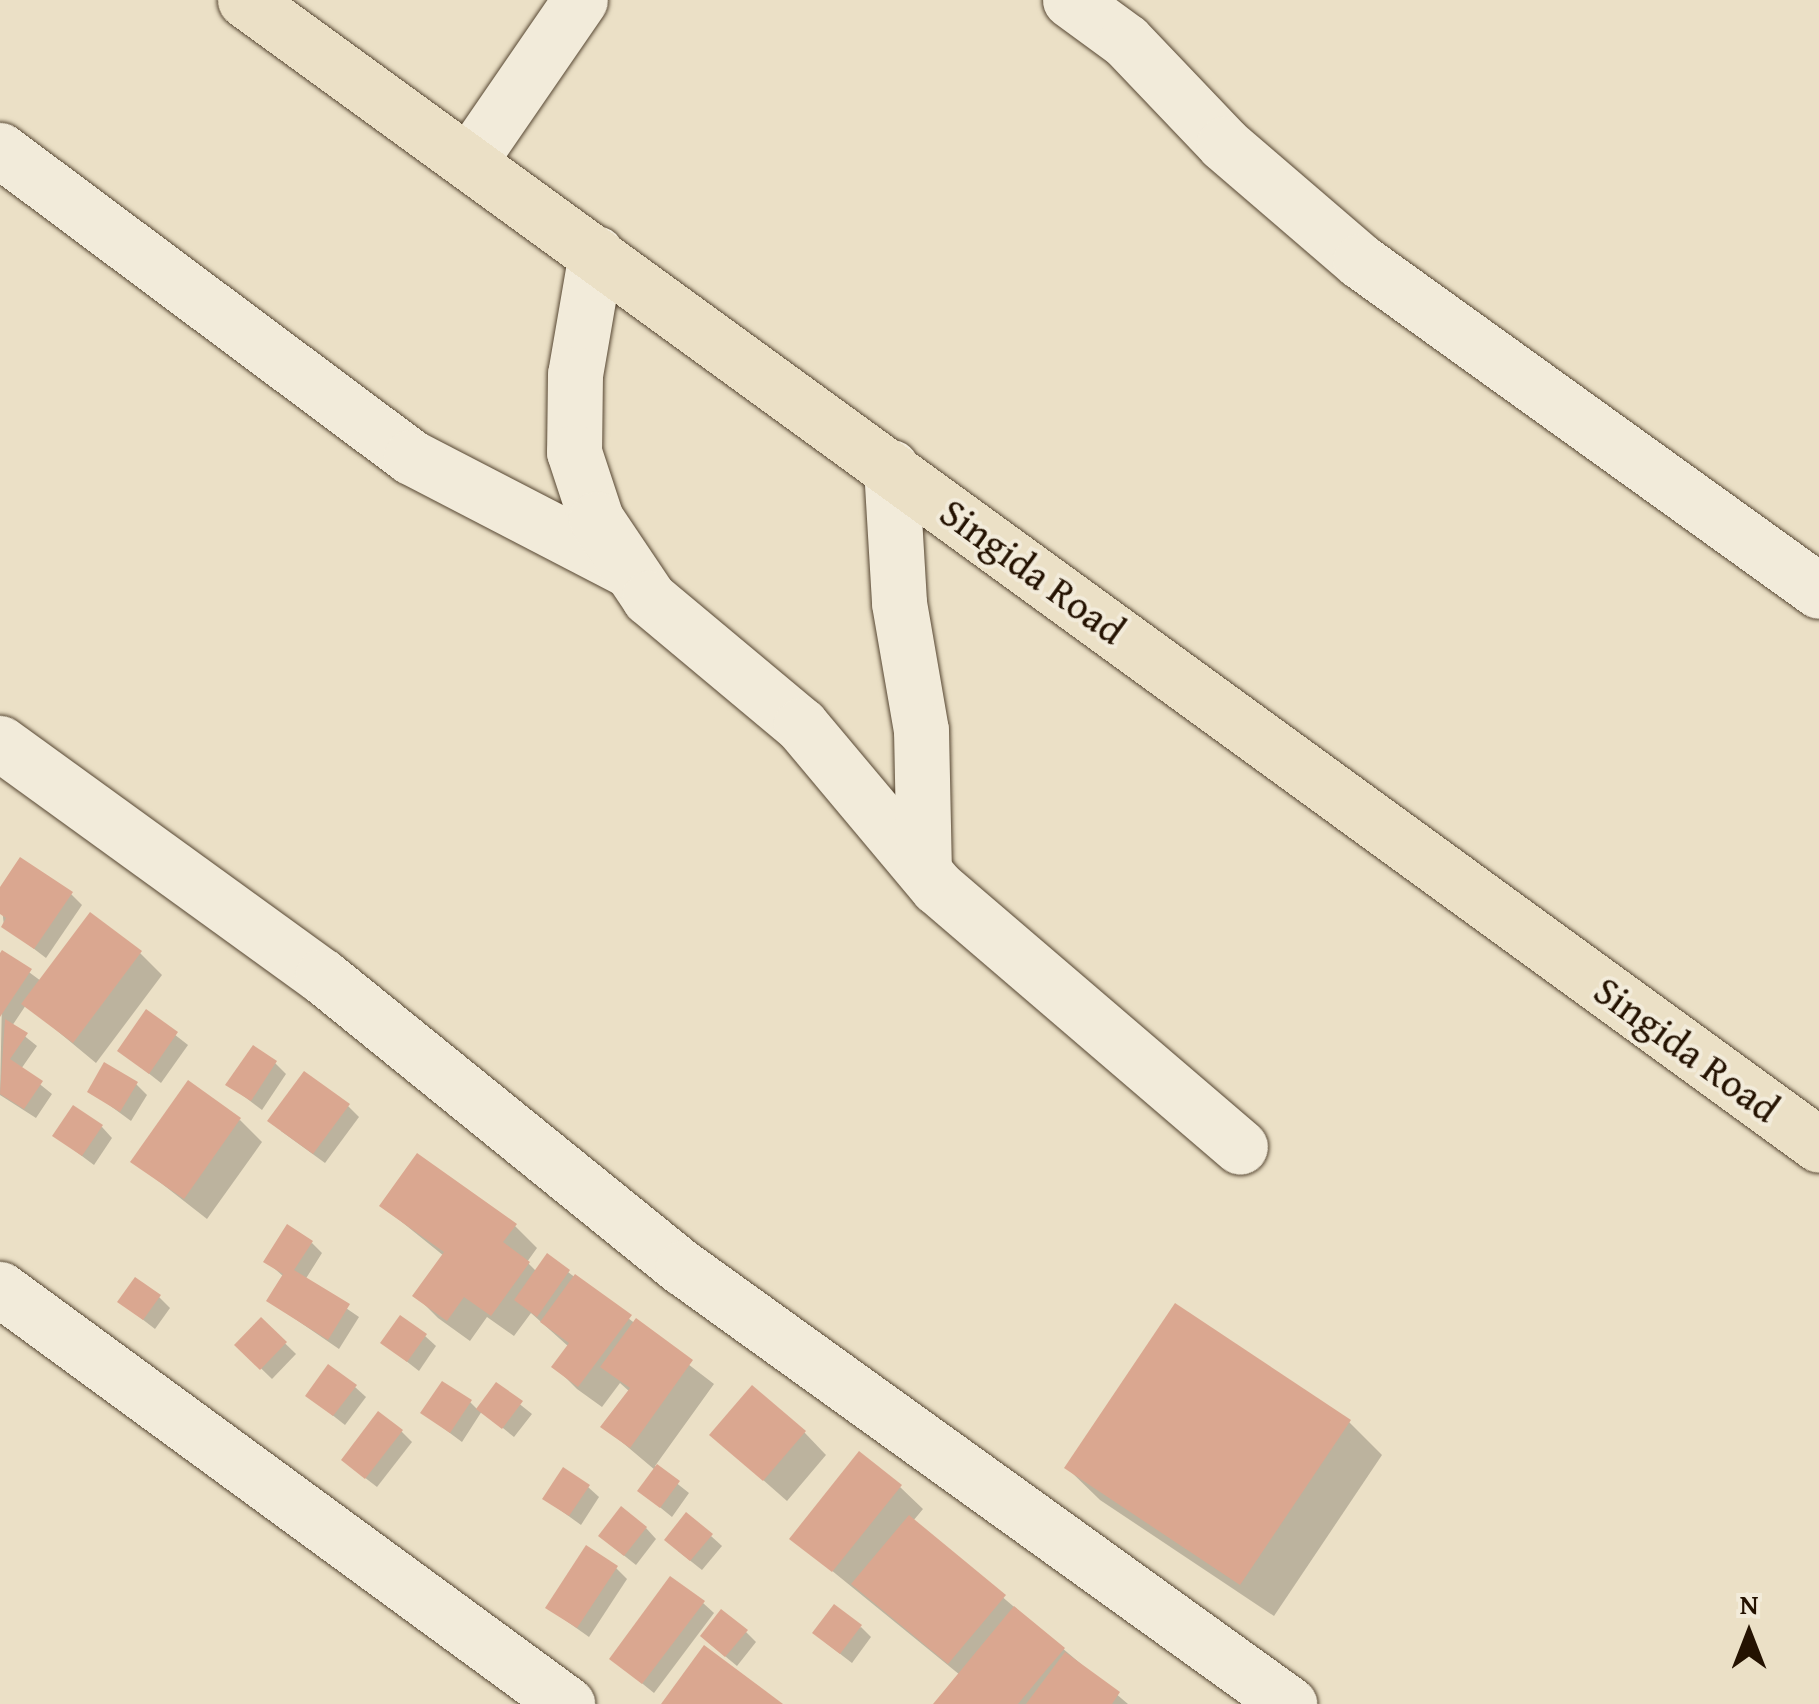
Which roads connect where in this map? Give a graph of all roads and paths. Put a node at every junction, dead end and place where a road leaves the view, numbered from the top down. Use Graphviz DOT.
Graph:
graph roads {
  1 [pos="245,0"];
  2 [pos="580,0"];
  3 [pos="1070,0"];
  4 [pos="0,150"];
  5 [pos="470,160"];
  6 [pos="596,253"];
  7 [pos="890,467"];
  8 [pos="634,573"];
  9 [pos="1819,591"];
  10 [pos="0,744"];
  11 [pos="924,872"];
  12 [pos="1819,1145"];
  13 [pos="1240,1147"];
  14 [pos="0,1289"];
  15 [pos="567,1704"];
  16 [pos="1289,1704"];
  1 -- 5 [label="highway, Singida Road"];
  2 -- 5 [label="street"];
  3 -- 9 [label="street"];
  4 -- 8 [label="street"];
  5 -- 6 [label="highway, Singida Road"];
  6 -- 7 [label="highway, Singida Road"];
  6 -- 8 [label="street"];
  7 -- 11 [label="street"];
  7 -- 12 [label="highway, Singida Road"];
  8 -- 11 [label="street"];
  10 -- 16 [label="street"];
  11 -- 13 [label="street"];
  14 -- 15 [label="street"];
}
